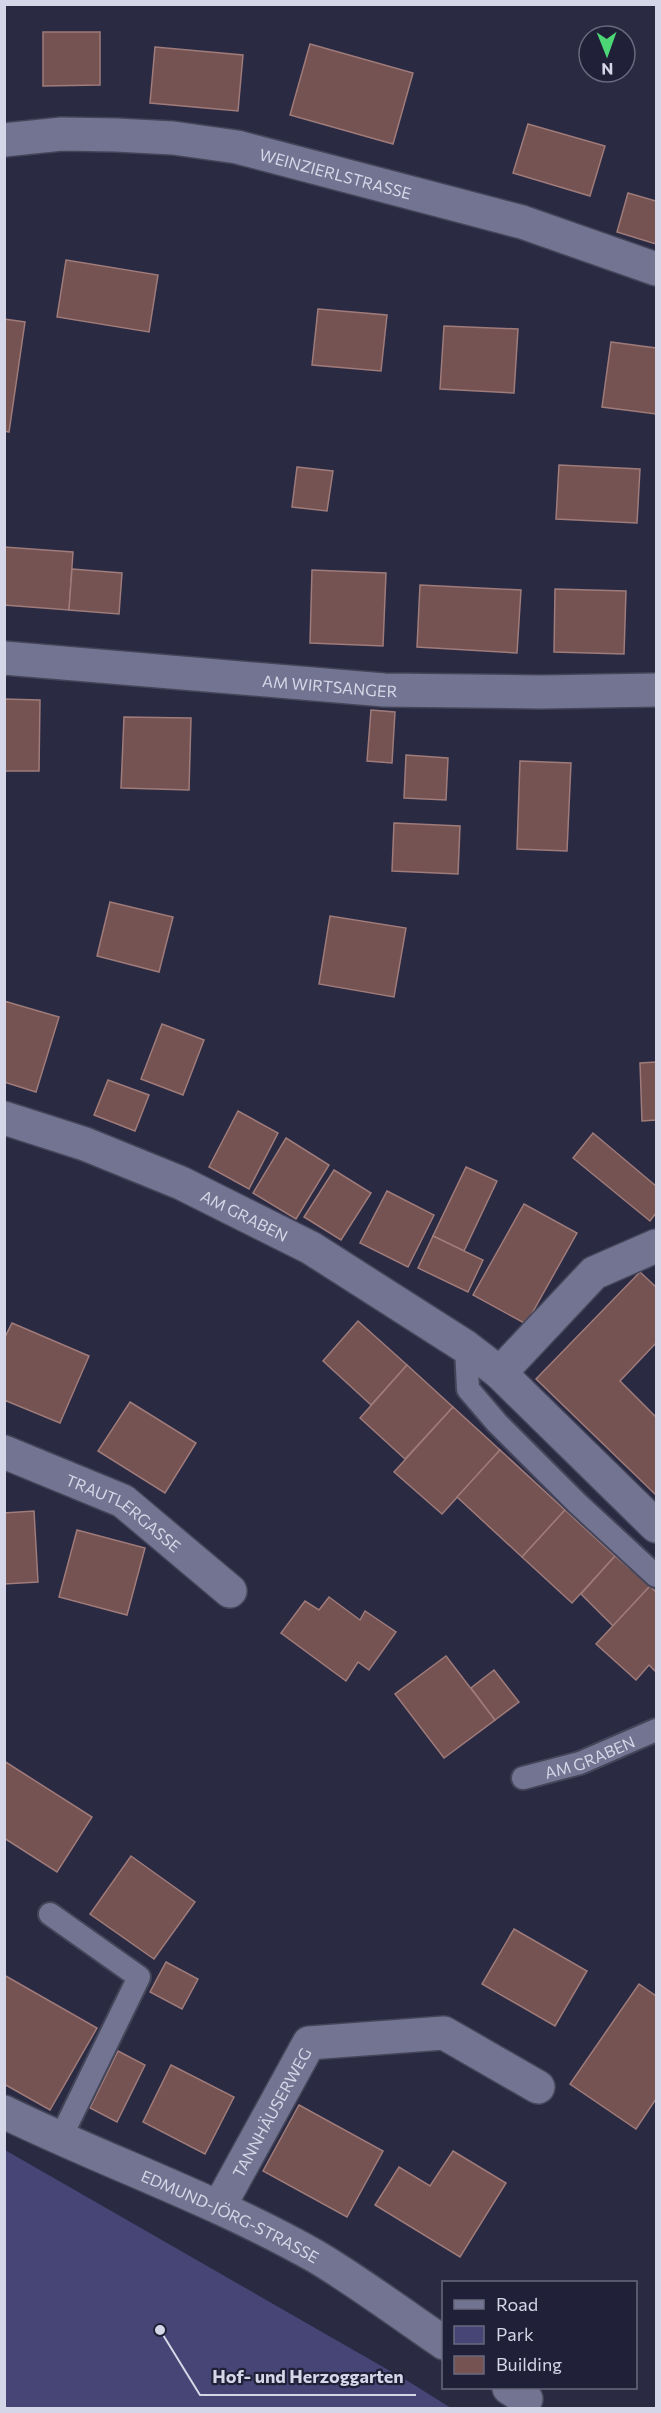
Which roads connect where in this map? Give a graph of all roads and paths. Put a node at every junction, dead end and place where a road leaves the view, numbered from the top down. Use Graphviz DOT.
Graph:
graph roads {
  1 [pos="4,140"];
  2 [pos="657,269"];
  3 [pos="4,658"];
  4 [pos="657,690"];
  5 [pos="4,1118"];
  6 [pos="657,1246"];
  7 [pos="466,1347"];
  8 [pos="500,1372"];
  9 [pos="4,1452"];
  10 [pos="657,1526"];
  11 [pos="657,1576"];
  12 [pos="230,1591"];
  13 [pos="657,1731"];
  14 [pos="523,1778"];
  15 [pos="50,1914"];
  16 [pos="538,2087"];
  17 [pos="4,2112"];
  18 [pos="60,2139"];
  19 [pos="219,2207"];
  20 [pos="442,2342"];
  1 -- 2 [label="street, WEINZIERLSTRASSE"];
  3 -- 4 [label="street, AM WIRTSANGER"];
  5 -- 7 [label="street, AM GRABEN"];
  6 -- 8 [label="street"];
  7 -- 8 [label="street, AM GRABEN"];
  7 -- 11 [label="lane"];
  8 -- 10 [label="street, AM GRABEN"];
  9 -- 12 [label="street, TRAUTLERGASSE"];
  13 -- 14 [label="lane, AM GRABEN"];
  15 -- 18 [label="lane"];
  16 -- 19 [label="street, TANNHÄUSERWEG"];
  17 -- 18 [label="street, EDMUND-JÖRG-STRASSE"];
  18 -- 19 [label="street, EDMUND-JÖRG-STRASSE"];
  19 -- 20 [label="street, EDMUND-JÖRG-STRASSE"];
}
